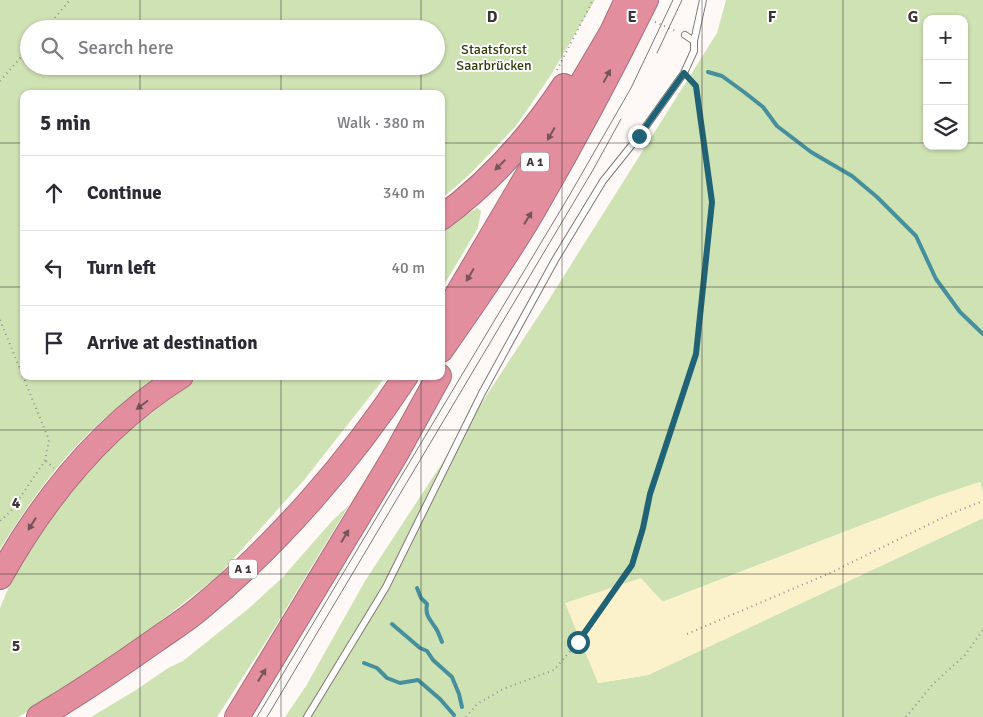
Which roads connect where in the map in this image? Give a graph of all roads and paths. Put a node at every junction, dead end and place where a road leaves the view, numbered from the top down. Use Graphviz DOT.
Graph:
graph roads {
  1 [pos="70,0"];
  2 [pos="625,0"];
  3 [pos="704,0"];
  4 [pos="648,10"];
  5 [pos="53,20"];
  6 [pos="685,36"];
  7 [pos="694,41"];
  8 [pos="20,58"];
  9 [pos="684,73"];
  10 [pos="0,81"];
  11 [pos="445,215"];
  12 [pos="502,260"];
  13 [pos="445,315"];
  14 [pos="0,320"];
  15 [pos="445,344"];
  16 [pos="445,364"];
  17 [pos="20,369"];
  18 [pos="24,380"];
  19 [pos="176,380"];
  20 [pos="403,380"];
  21 [pos="421,380"];
  22 [pos="437,380"];
  23 [pos="983,501"];
  24 [pos="0,521"];
  25 [pos="0,578"];
  26 [pos="983,630"];
  27 [pos="687,634"];
  28 [pos="39,717"];
  29 [pos="66,717"];
  30 [pos="236,717"];
  31 [pos="307,717"];
  32 [pos="466,717"];
  33 [pos="906,717"];
  1 -- 5 [label="path"];
  2 -- 11 [label="highway, one-way"];
  2 -- 13 [label="highway, A 1, one-way"];
  3 -- 7 [label="lane"];
  4 -- 6 [label="path"];
  12 -- 4 [label="highway, A 1, one-way"];
  6 -- 7 [label="lane"];
  7 -- 9 [label="lane"];
  8 -- 10 [label="path"];
  9 -- 31 [label="lane"];
  9 -- 32 [label="path"];
  12 -- 15 [label="highway, A 1"];
  12 -- 16 [label="highway"];
  14 -- 17 [label="path"];
  18 -- 24 [label="path"];
  19 -- 25 [label="highway, one-way"];
  20 -- 28 [label="highway, A 1"];
  21 -- 29 [label="highway, A 1"];
  30 -- 22 [label="highway, one-way"];
  23 -- 27 [label="path"];
  26 -- 33 [label="path"];
}
